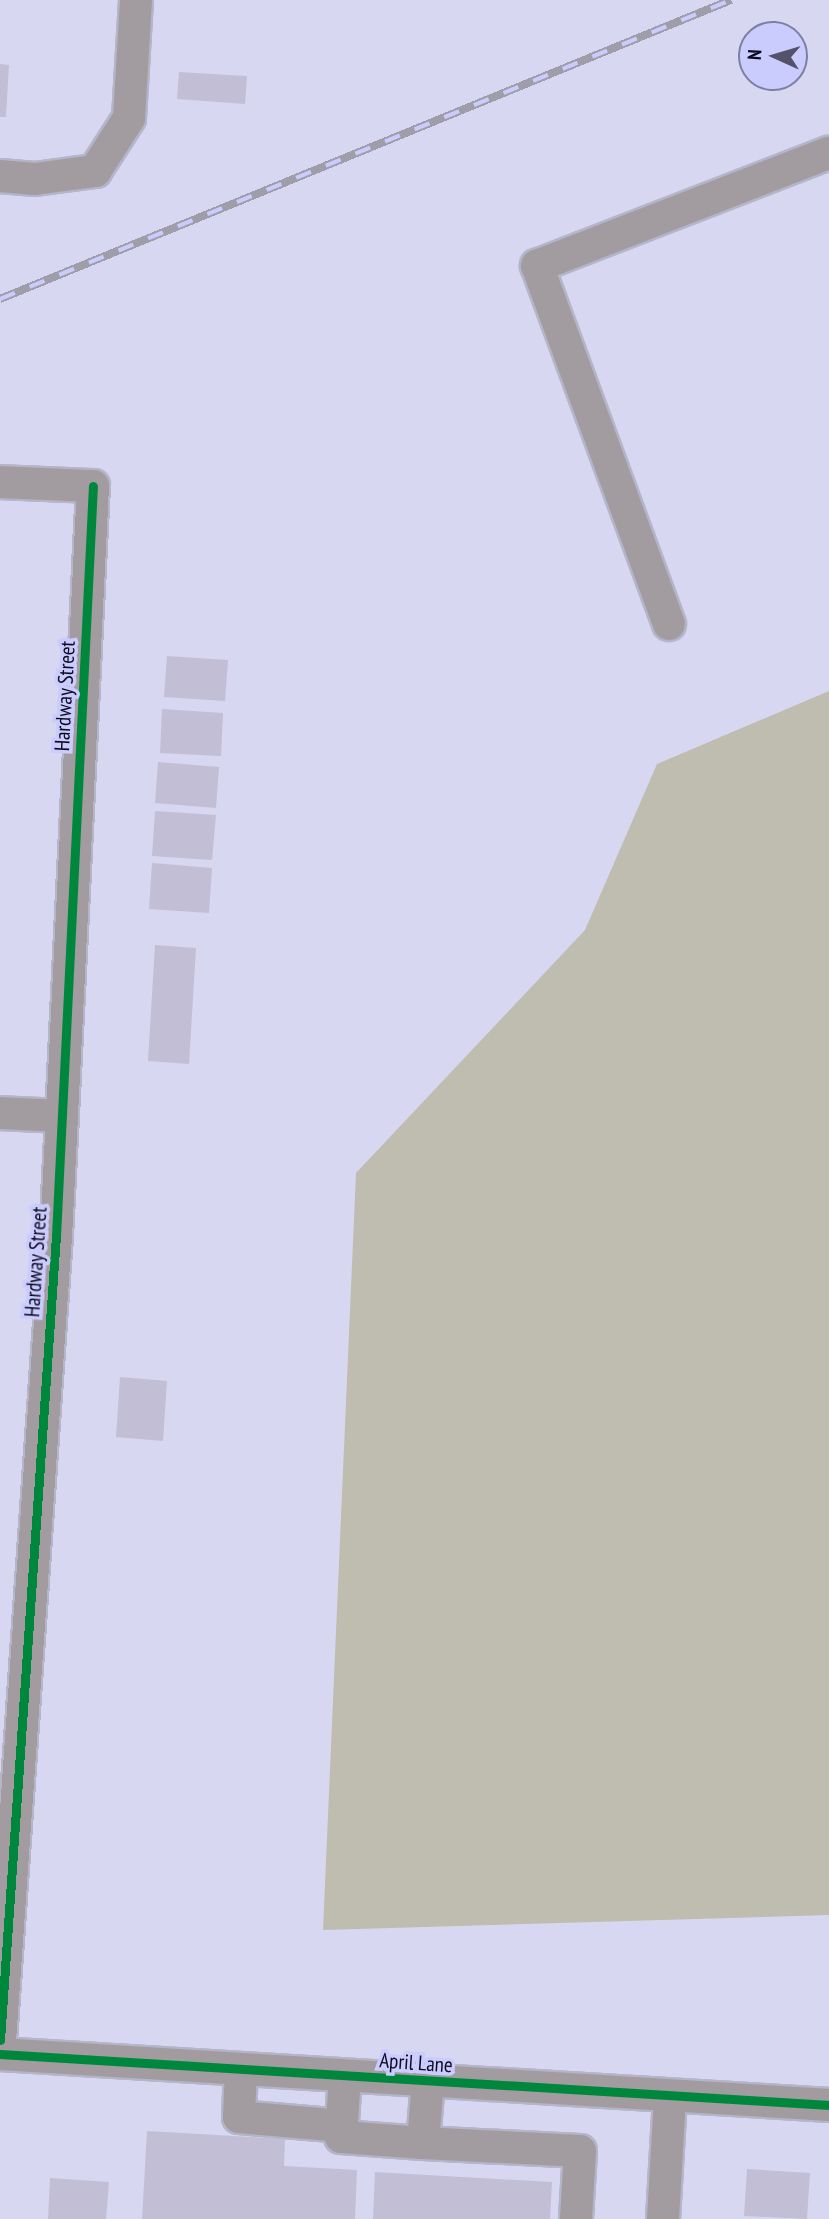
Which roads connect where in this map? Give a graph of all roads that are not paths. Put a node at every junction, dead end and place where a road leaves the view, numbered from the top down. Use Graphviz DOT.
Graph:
graph roads {
  1 [pos="136,0"];
  2 [pos="829,153"];
  3 [pos="0,176"];
  4 [pos="0,482"];
  5 [pos="669,624"];
  6 [pos="0,1113"];
  7 [pos="61,1116"];
  8 [pos="13,1671"];
  9 [pos="0,2040"];
  10 [pos="0,2054"];
  11 [pos="241,2069"];
  12 [pos="345,2076"];
  13 [pos="428,2081"];
  14 [pos="670,2097"];
  15 [pos="829,2105"];
  16 [pos="342,2126"];
  17 [pos="423,2143"];
  18 [pos="576,2219"];
  19 [pos="663,2219"];
  1 -- 3 [label="street"];
  2 -- 5 [label="street"];
  4 -- 7 [label="street, Hardway Street"];
  6 -- 7 [label="street"];
  7 -- 8 [label="street, Hardway Street"];
  8 -- 9 [label="street, Hardway Street"];
  10 -- 11 [label="street, April Lane"];
  11 -- 12 [label="street, April Lane"];
  11 -- 16 [label="street"];
  12 -- 13 [label="street, April Lane"];
  12 -- 16 [label="street"];
  13 -- 14 [label="street, April Lane"];
  13 -- 17 [label="street"];
  14 -- 15 [label="street, April Lane"];
  14 -- 19 [label="street"];
  16 -- 17 [label="street"];
  17 -- 18 [label="street"];
}
